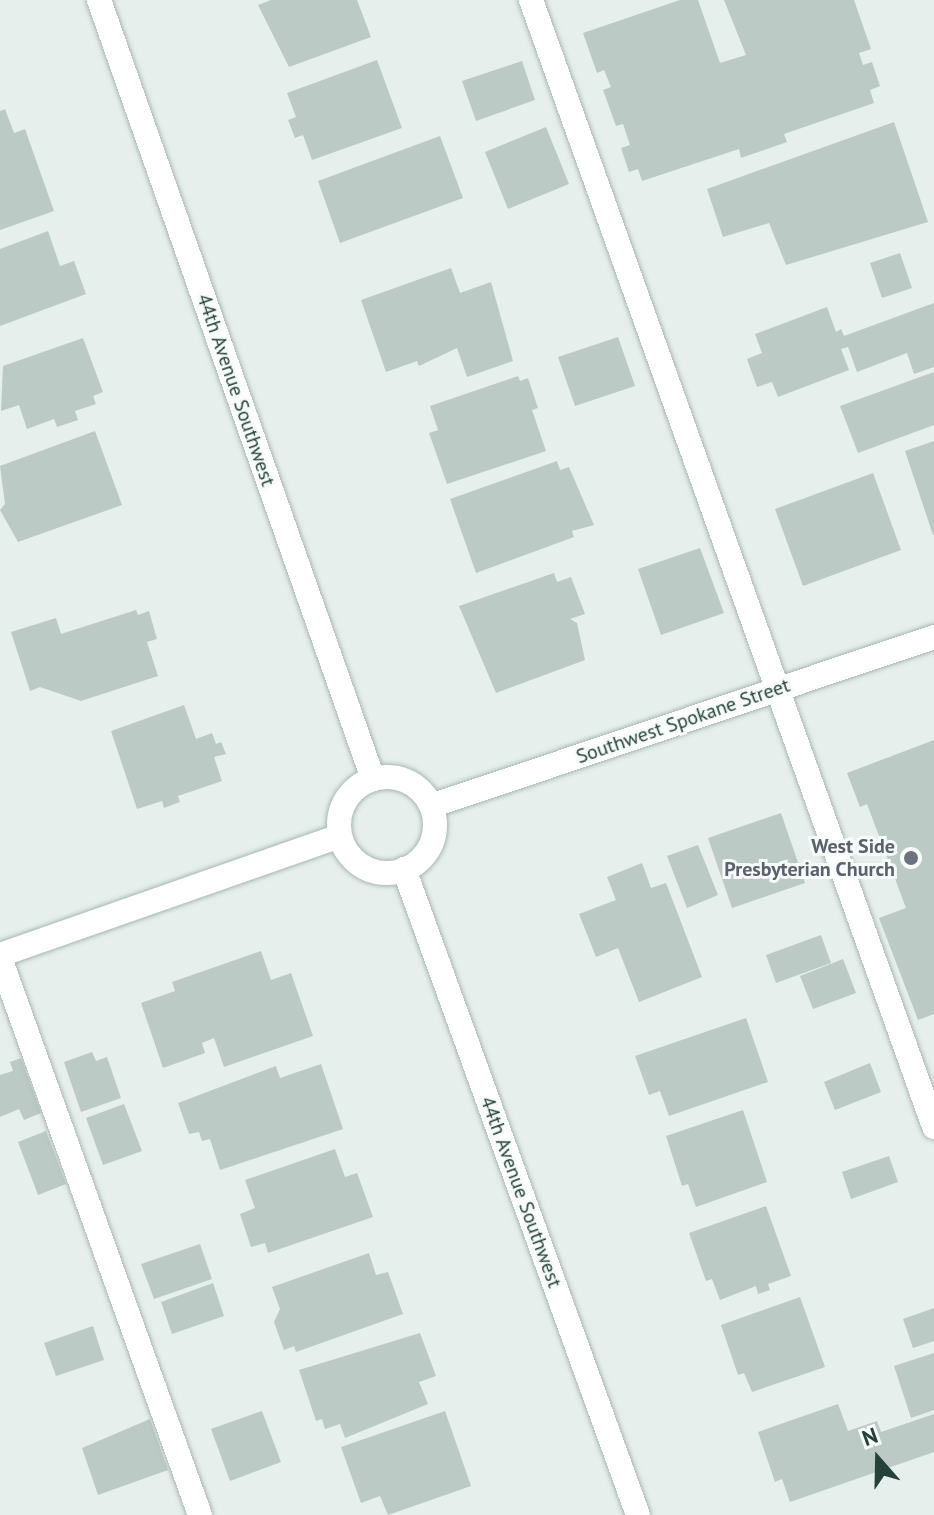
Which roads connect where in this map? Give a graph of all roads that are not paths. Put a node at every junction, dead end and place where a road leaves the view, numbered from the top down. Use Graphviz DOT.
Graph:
graph roads {
  1 [pos="99,0"];
  2 [pos="531,0"];
  3 [pos="934,637"];
  4 [pos="775,690"];
  5 [pos="373,779"];
  6 [pos="431,806"];
  7 [pos="339,836"];
  8 [pos="404,869"];
  9 [pos="0,956"];
  10 [pos="934,1127"];
  11 [pos="200,1515"];
  12 [pos="638,1515"];
  1 -- 5 [label="street, 44th Avenue Southwest"];
  2 -- 4 [label="street"];
  3 -- 4 [label="street, Southwest Spokane Street"];
  4 -- 6 [label="street, Southwest Spokane Street"];
  4 -- 10 [label="street"];
  5 -- 6 [label="street"];
  5 -- 7 [label="street"];
  6 -- 8 [label="street"];
  7 -- 8 [label="street"];
  7 -- 9 [label="street"];
  8 -- 12 [label="street, 44th Avenue Southwest"];
  9 -- 11 [label="street"];
}
